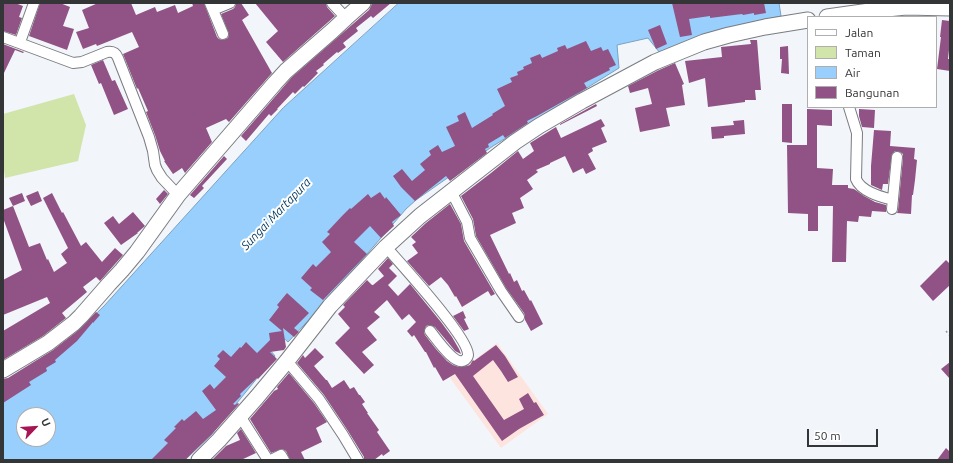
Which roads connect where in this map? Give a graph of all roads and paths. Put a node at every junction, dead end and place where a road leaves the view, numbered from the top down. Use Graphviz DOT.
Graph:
graph roads {
  1 [pos="34,3"];
  2 [pos="230,3"];
  3 [pos="332,3"];
  4 [pos="363,3"];
  5 [pos="212,7"];
  6 [pos="950,8"];
  7 [pos="848,16"];
  8 [pos="346,18"];
  9 [pos="807,20"];
  10 [pos="223,34"];
  11 [pos="3,37"];
  12 [pos="20,42"];
  13 [pos="849,108"];
  14 [pos="897,157"];
  15 [pos="451,191"];
  16 [pos="178,195"];
  17 [pos="386,247"];
  18 [pos="519,317"];
  19 [pos="430,331"];
  20 [pos="946,331"];
  21 [pos="950,336"];
  22 [pos="287,361"];
  23 [pos="3,370"];
  24 [pos="240,416"];
  25 [pos="199,460"];
  26 [pos="268,460"];
  27 [pos="271,460"];
  28 [pos="284,460"];
  29 [pos="358,460"];
  1 -- 12 [label="street"];
  2 -- 5 [label="street"];
  3 -- 8 [label="street"];
  4 -- 8 [label="street"];
  5 -- 10 [label="street"];
  6 -- 7 [label="street"];
  8 -- 16 [label="street"];
  9 -- 15 [label="street"];
  11 -- 12 [label="street"];
  12 -- 16 [label="street"];
  13 -- 14 [label="street"];
  15 -- 17 [label="street"];
  15 -- 18 [label="street"];
  16 -- 23 [label="street"];
  17 -- 19 [label="street"];
  17 -- 22 [label="street"];
  20 -- 21 [label="path"];
  22 -- 24 [label="street"];
  22 -- 29 [label="street"];
  24 -- 25 [label="street"];
  24 -- 26 [label="street"];
  27 -- 28 [label="street"];
}
